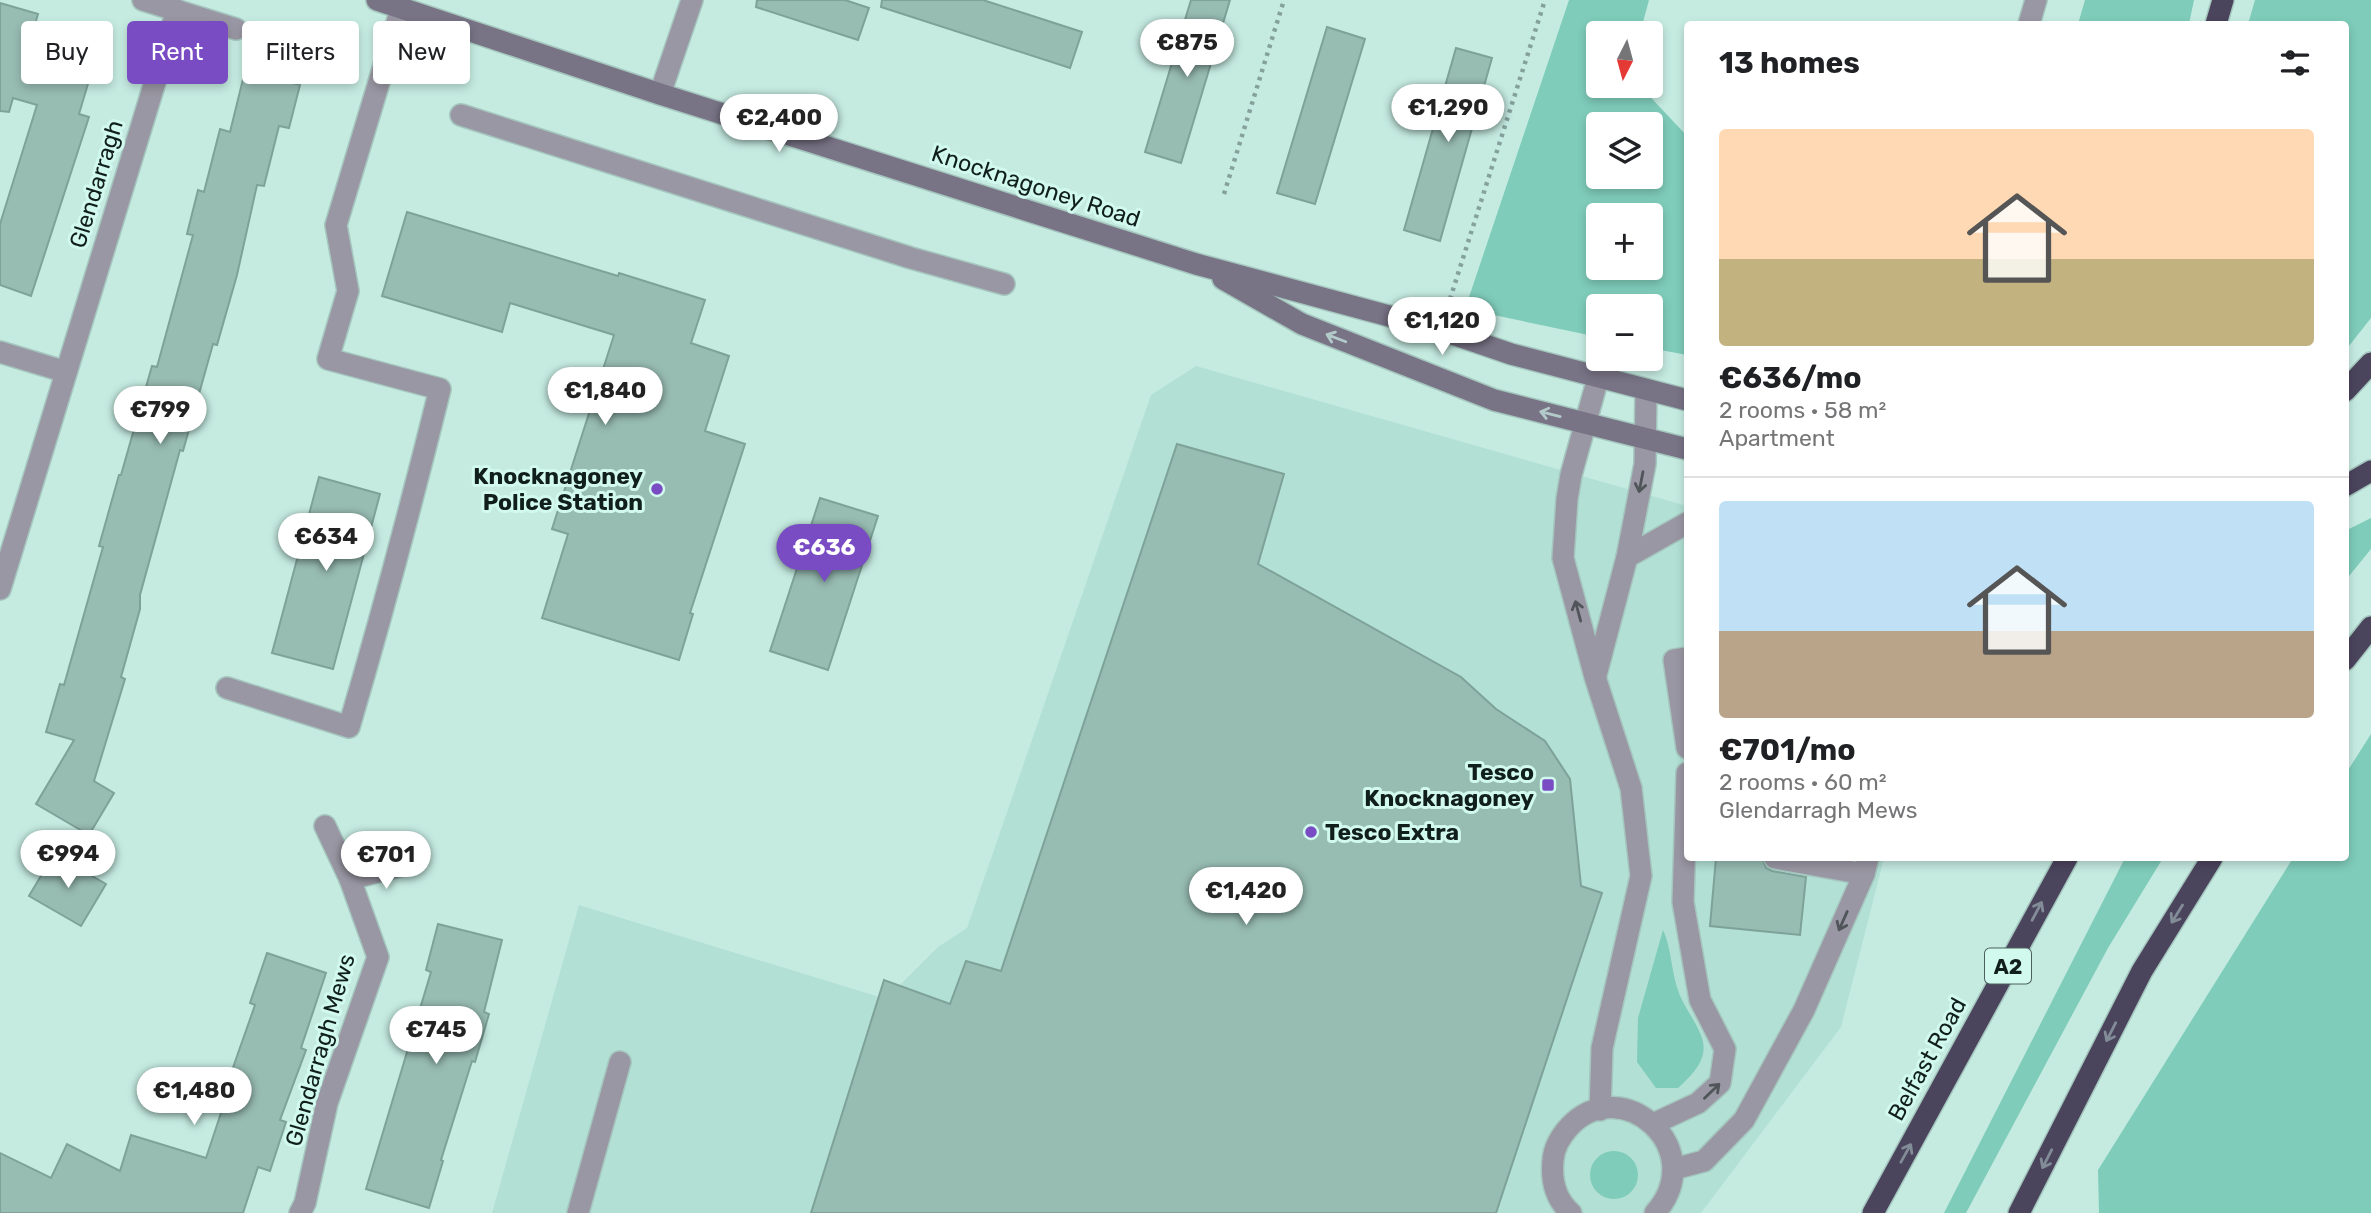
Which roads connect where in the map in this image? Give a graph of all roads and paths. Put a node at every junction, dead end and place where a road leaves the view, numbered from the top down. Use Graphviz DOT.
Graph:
graph roads {
  1 [pos="143,0"];
  2 [pos="377,0"];
  3 [pos="692,0"];
  4 [pos="1284,0"];
  5 [pos="1545,0"];
  6 [pos="2036,0"];
  7 [pos="2223,0"];
  8 [pos="401,9"];
  9 [pos="177,10"];
  10 [pos="2030,21"];
  11 [pos="2217,21"];
  12 [pos="236,29"];
  13 [pos="660,94"];
  14 [pos="461,116"];
  15 [pos="1224,194"];
  16 [pos="1196,264"];
  17 [pos="1004,284"];
  18 [pos="1441,330"];
  19 [pos="0,352"];
  20 [pos="2371,363"];
  21 [pos="66,372"];
  22 [pos="1598,378"];
  23 [pos="2349,387"];
  24 [pos="1647,390"];
  25 [pos="1684,399"];
  26 [pos="1585,423"];
  27 [pos="1646,439"];
  28 [pos="1684,448"];
  29 [pos="2371,471"];
  30 [pos="2349,484"];
  31 [pos="1684,525"];
  32 [pos="1627,557"];
  33 [pos="0,589"];
  34 [pos="2371,627"];
  35 [pos="2349,655"];
  36 [pos="1684,658"];
  37 [pos="1595,677"];
  38 [pos="227,688"];
  39 [pos="1684,728"];
  40 [pos="325,826"];
  41 [pos="1685,861"];
  42 [pos="1808,861"];
  43 [pos="2210,861"];
  44 [pos="411,863"];
  45 [pos="2061,863"];
  46 [pos="1866,866"];
  47 [pos="350,879"];
  48 [pos="620,1062"];
  49 [pos="1600,1110"];
  50 [pos="1653,1124"];
  51 [pos="1674,1169"];
  52 [pos="300,1213"];
  53 [pos="578,1213"];
  54 [pos="1571,1213"];
  55 [pos="1655,1213"];
  56 [pos="1873,1213"];
  57 [pos="2019,1213"];
  1 -- 9 [label="street"];
  2 -- 8 [label="street, Knocknagoney Road"];
  3 -- 13 [label="street"];
  4 -- 15 [label="path"];
  5 -- 18 [label="path"];
  6 -- 10 [label="street"];
  7 -- 11 [label="highway"];
  8 -- 13 [label="street, Knocknagoney Road"];
  8 -- 38 [label="street"];
  9 -- 12 [label="street"];
  9 -- 21 [label="street, Glendarragh"];
  13 -- 16 [label="street, Knocknagoney Road"];
  14 -- 17 [label="street"];
  16 -- 18 [label="street, Knocknagoney Road"];
  26 -- 16 [label="street, one-way"];
  18 -- 22 [label="street, Knocknagoney Road"];
  19 -- 21 [label="street"];
  20 -- 23 [label="highway"];
  21 -- 33 [label="street, Glendarragh"];
  22 -- 24 [label="street, Knocknagoney Road"];
  22 -- 26 [label="street"];
  24 -- 25 [label="street, Knocknagoney Road"];
  24 -- 27 [label="street"];
  26 -- 27 [label="street"];
  37 -- 26 [label="street, one-way"];
  27 -- 28 [label="street"];
  27 -- 32 [label="street, one-way"];
  29 -- 30 [label="highway"];
  31 -- 32 [label="street"];
  32 -- 37 [label="street"];
  34 -- 35 [label="highway"];
  36 -- 39 [label="street"];
  37 -- 49 [label="street"];
  40 -- 47 [label="street, Glendarragh Mews"];
  50 -- 41 [label="street, one-way"];
  42 -- 46 [label="street"];
  43 -- 57 [label="highway, one-way"];
  44 -- 47 [label="street"];
  56 -- 45 [label="highway, Belfast Road / A2, one-way"];
  46 -- 51 [label="street, one-way"];
  47 -- 52 [label="street, Glendarragh Mews"];
  48 -- 53 [label="street"];
  49 -- 50 [label="street"];
  49 -- 54 [label="street"];
  50 -- 51 [label="street"];
  51 -- 55 [label="street"];
}
